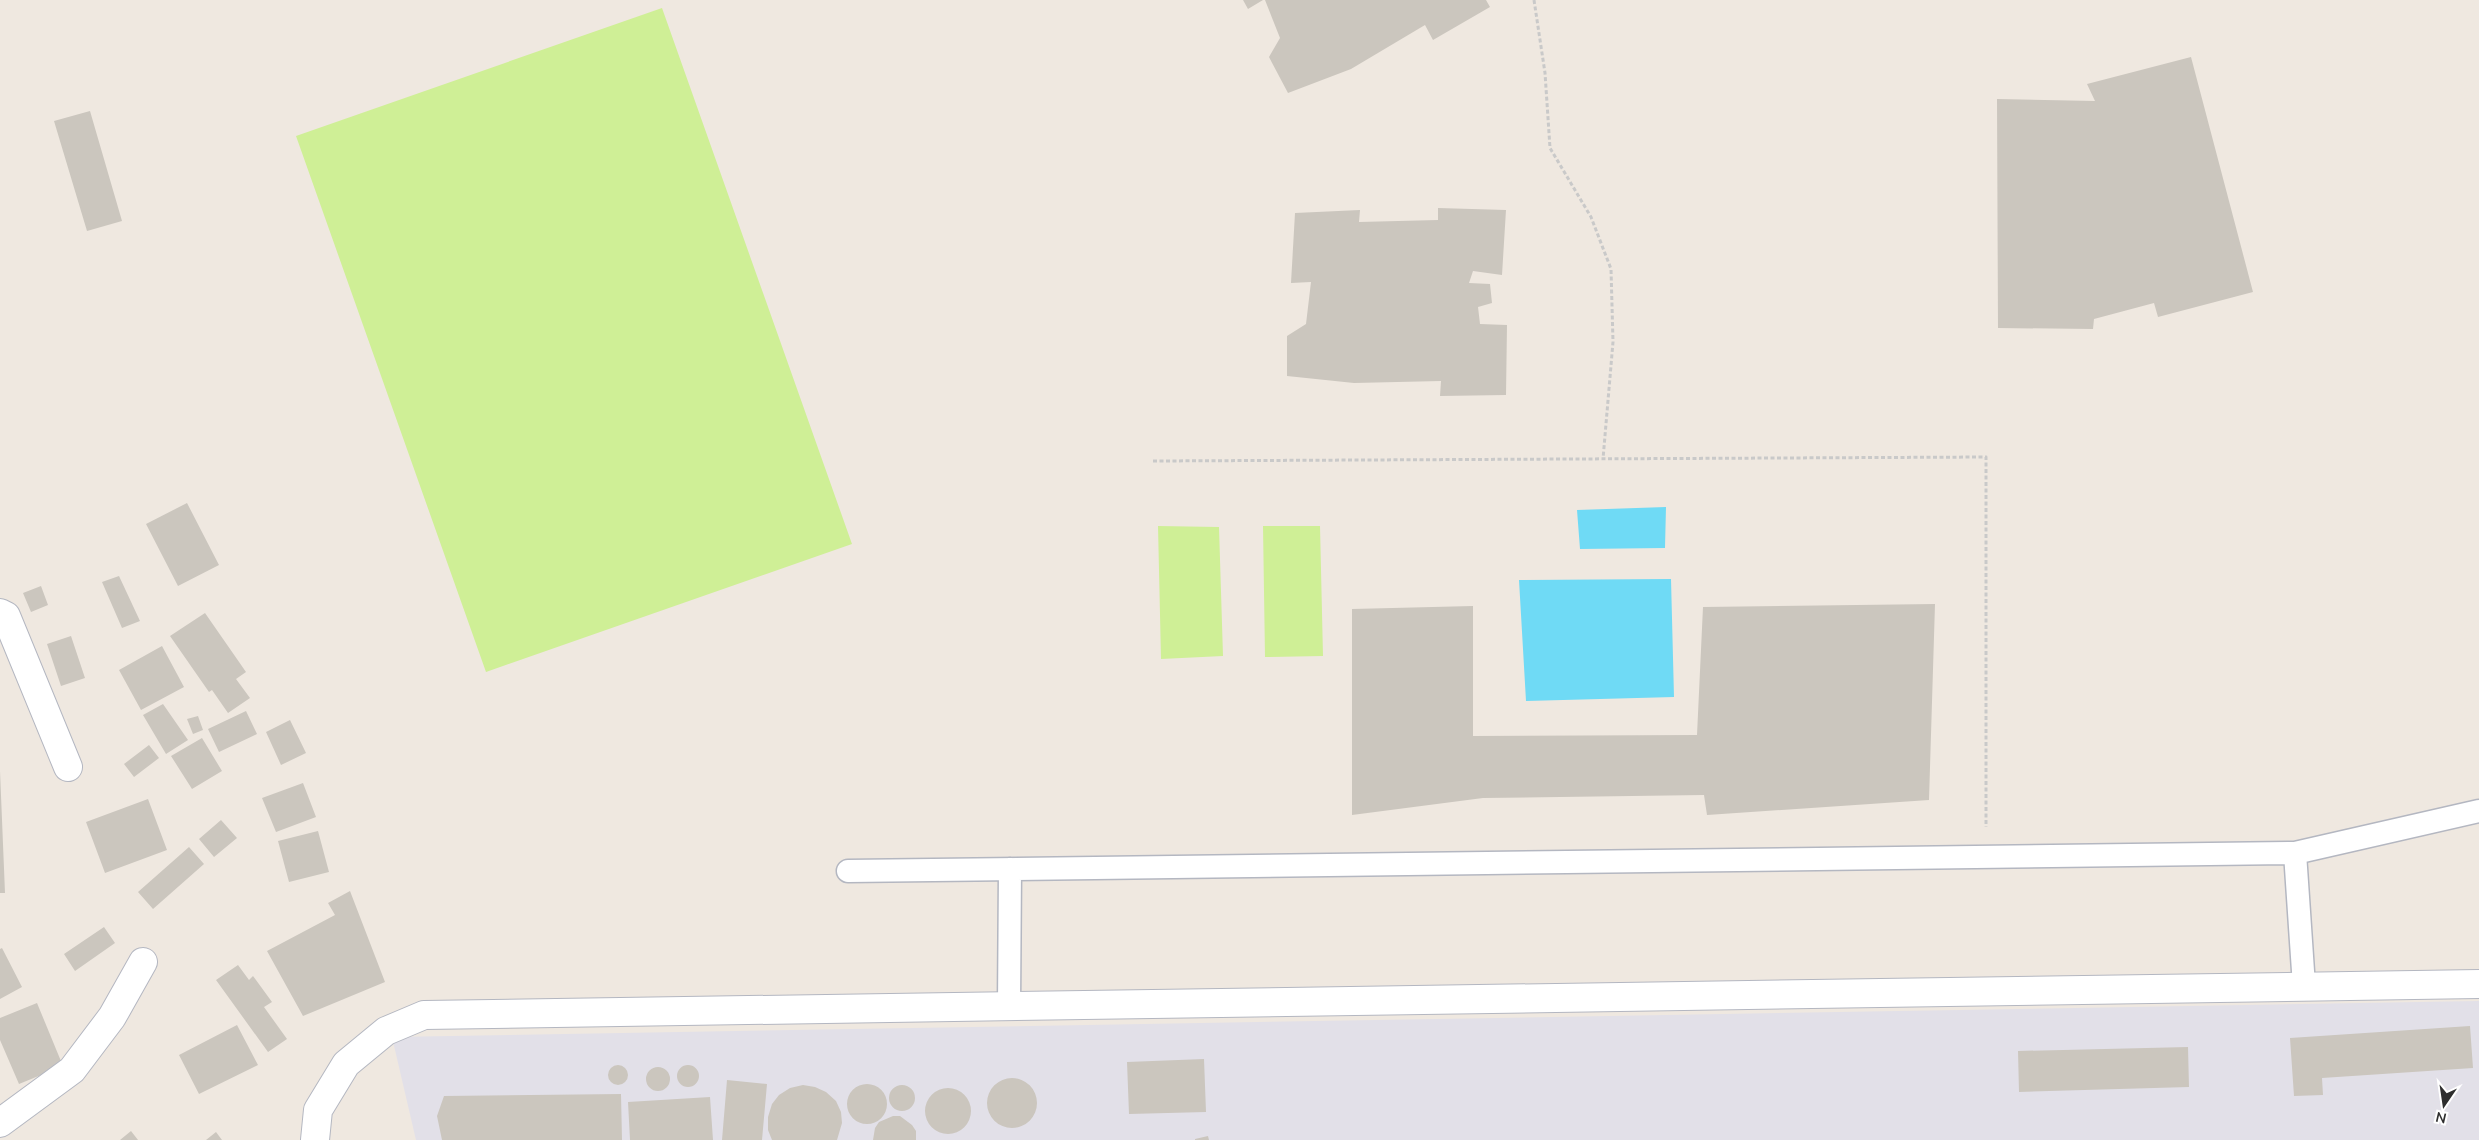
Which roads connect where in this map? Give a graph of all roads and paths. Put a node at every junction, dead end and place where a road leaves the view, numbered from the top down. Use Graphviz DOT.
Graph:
graph roads {
  1 [pos="1534,0"];
  2 [pos="1604,459"];
  3 [pos="1153,461"];
  4 [pos="0,613"];
  5 [pos="68,767"];
  6 [pos="2479,811"];
  7 [pos="2295,853"];
  8 [pos="1986,858"];
  9 [pos="1010,869"];
  10 [pos="848,871"];
  11 [pos="143,962"];
  12 [pos="2479,984"];
  13 [pos="2304,986"];
  14 [pos="1009,1005"];
  15 [pos="0,1124"];
  16 [pos="315,1140"];
  1 -- 2 [label="path"];
  2 -- 3 [label="path"];
  2 -- 8 [label="path"];
  4 -- 5 [label="street"];
  6 -- 7 [label="lane"];
  7 -- 8 [label="lane"];
  7 -- 13 [label="lane"];
  8 -- 9 [label="lane"];
  9 -- 10 [label="lane"];
  9 -- 14 [label="lane"];
  11 -- 15 [label="street"];
  12 -- 13 [label="street"];
  13 -- 14 [label="street"];
  14 -- 16 [label="street"];
}
